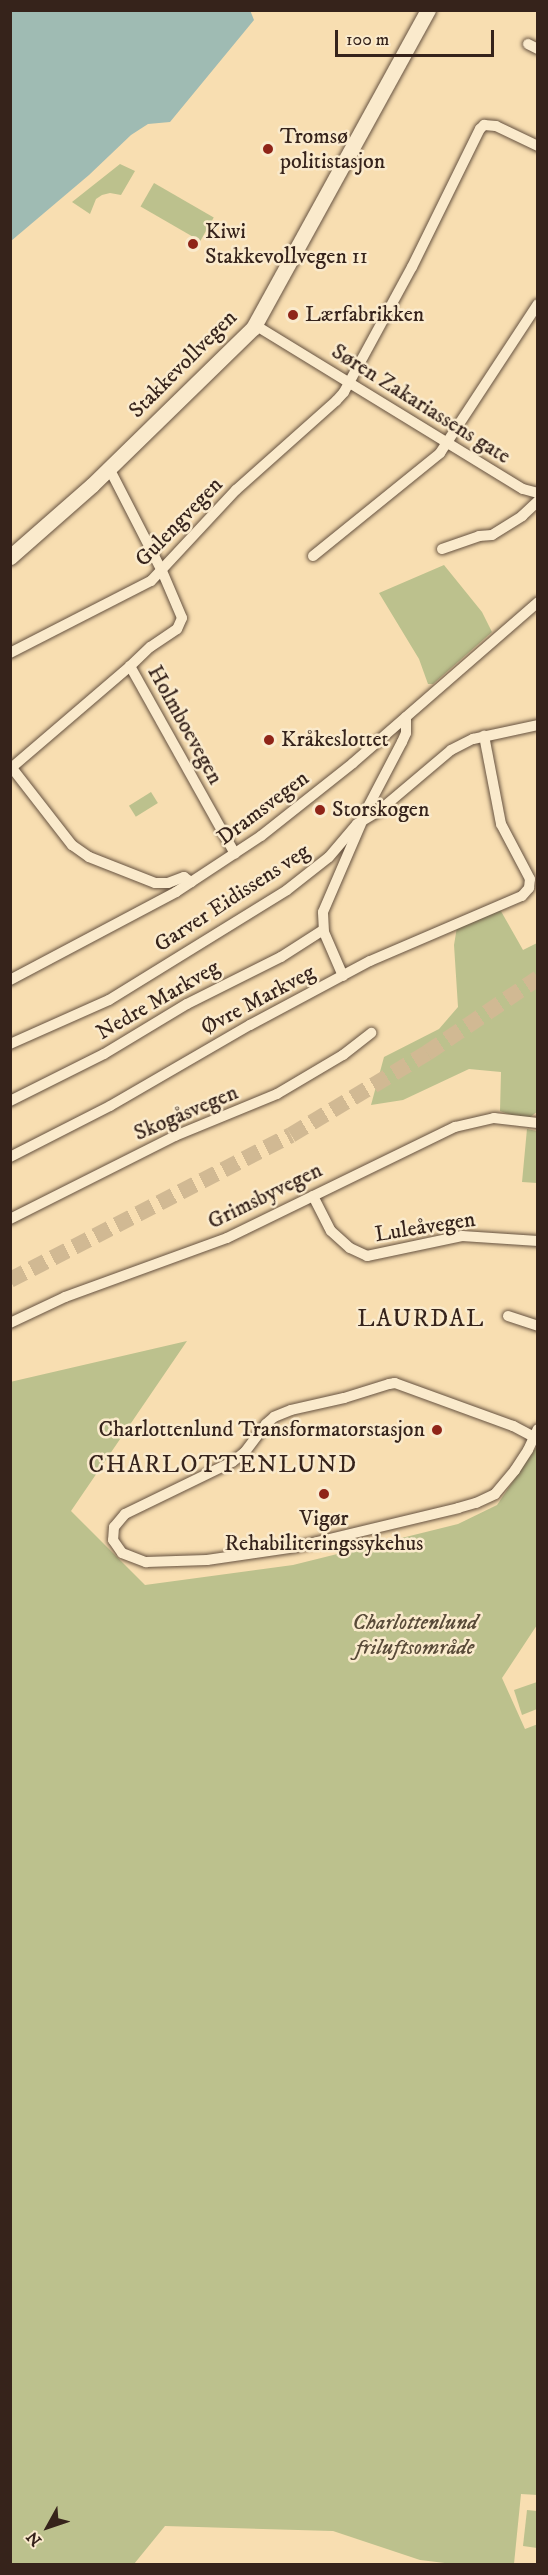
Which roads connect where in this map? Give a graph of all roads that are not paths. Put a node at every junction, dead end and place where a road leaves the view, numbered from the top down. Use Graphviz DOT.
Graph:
graph roads {
  1 [pos="428,11"];
  2 [pos="537,146"];
  3 [pos="537,304"];
  4 [pos="255,325"];
  5 [pos="349,382"];
  6 [pos="448,443"];
  7 [pos="109,468"];
  8 [pos="537,494"];
  9 [pos="537,501"];
  10 [pos="442,549"];
  11 [pos="313,556"];
  12 [pos="10,557"];
  13 [pos="162,571"];
  14 [pos="537,602"];
  15 [pos="10,653"];
  16 [pos="130,666"];
  17 [pos="406,717"];
  18 [pos="537,725"];
  19 [pos="484,736"];
  20 [pos="11,769"];
  21 [pos="363,820"];
  22 [pos="235,854"];
  23 [pos="191,882"];
  24 [pos="323,930"];
  25 [pos="343,976"];
  26 [pos="10,980"];
  27 [pos="371,1033"];
  28 [pos="10,1044"];
  29 [pos="10,1101"];
  30 [pos="537,1123"];
  31 [pos="10,1157"];
  32 [pos="313,1196"];
  33 [pos="10,1219"];
  34 [pos="537,1240"];
  35 [pos="508,1316"];
  36 [pos="10,1323"];
  37 [pos="537,1326"];
  38 [pos="536,1433"];
  1 -- 4 [label="street, Stakkevollvegen"];
  2 -- 5 [label="street, Gulengvegen"];
  3 -- 6 [label="street"];
  4 -- 5 [label="street, Søren Zakariassens gate"];
  4 -- 7 [label="street, Stakkevollvegen"];
  5 -- 6 [label="street, Søren Zakariassens gate"];
  5 -- 13 [label="street, Gulengvegen"];
  6 -- 8 [label="street, Søren Zakariassens gate"];
  6 -- 11 [label="street"];
  7 -- 12 [label="street, Stakkevollvegen"];
  7 -- 13 [label="street, Holmboevegen"];
  9 -- 10 [label="street"];
  13 -- 15 [label="street, Gulengvegen"];
  13 -- 16 [label="street, Holmboevegen"];
  14 -- 17 [label="street, Dramsvegen"];
  16 -- 20 [label="street"];
  16 -- 22 [label="street, Holmboevegen"];
  17 -- 21 [label="street"];
  17 -- 22 [label="street, Dramsvegen"];
  18 -- 19 [label="street, Garver Eidissens veg"];
  19 -- 21 [label="street, Garver Eidissens veg"];
  19 -- 25 [label="street, Øvre Markveg"];
  20 -- 23 [label="street"];
  21 -- 24 [label="street"];
  21 -- 28 [label="street, Garver Eidissens veg"];
  22 -- 23 [label="street, Dramsvegen"];
  23 -- 26 [label="street, Dramsvegen"];
  24 -- 25 [label="street"];
  24 -- 29 [label="street, Nedre Markveg"];
  25 -- 31 [label="street, Øvre Markveg"];
  27 -- 33 [label="street, Skogåsvegen"];
  30 -- 32 [label="street, Grimsbyvegen"];
  32 -- 34 [label="street, Luleåvegen"];
  32 -- 36 [label="street, Grimsbyvegen"];
  35 -- 37 [label="street"];
  38 -- 38 [label="street"];
}
